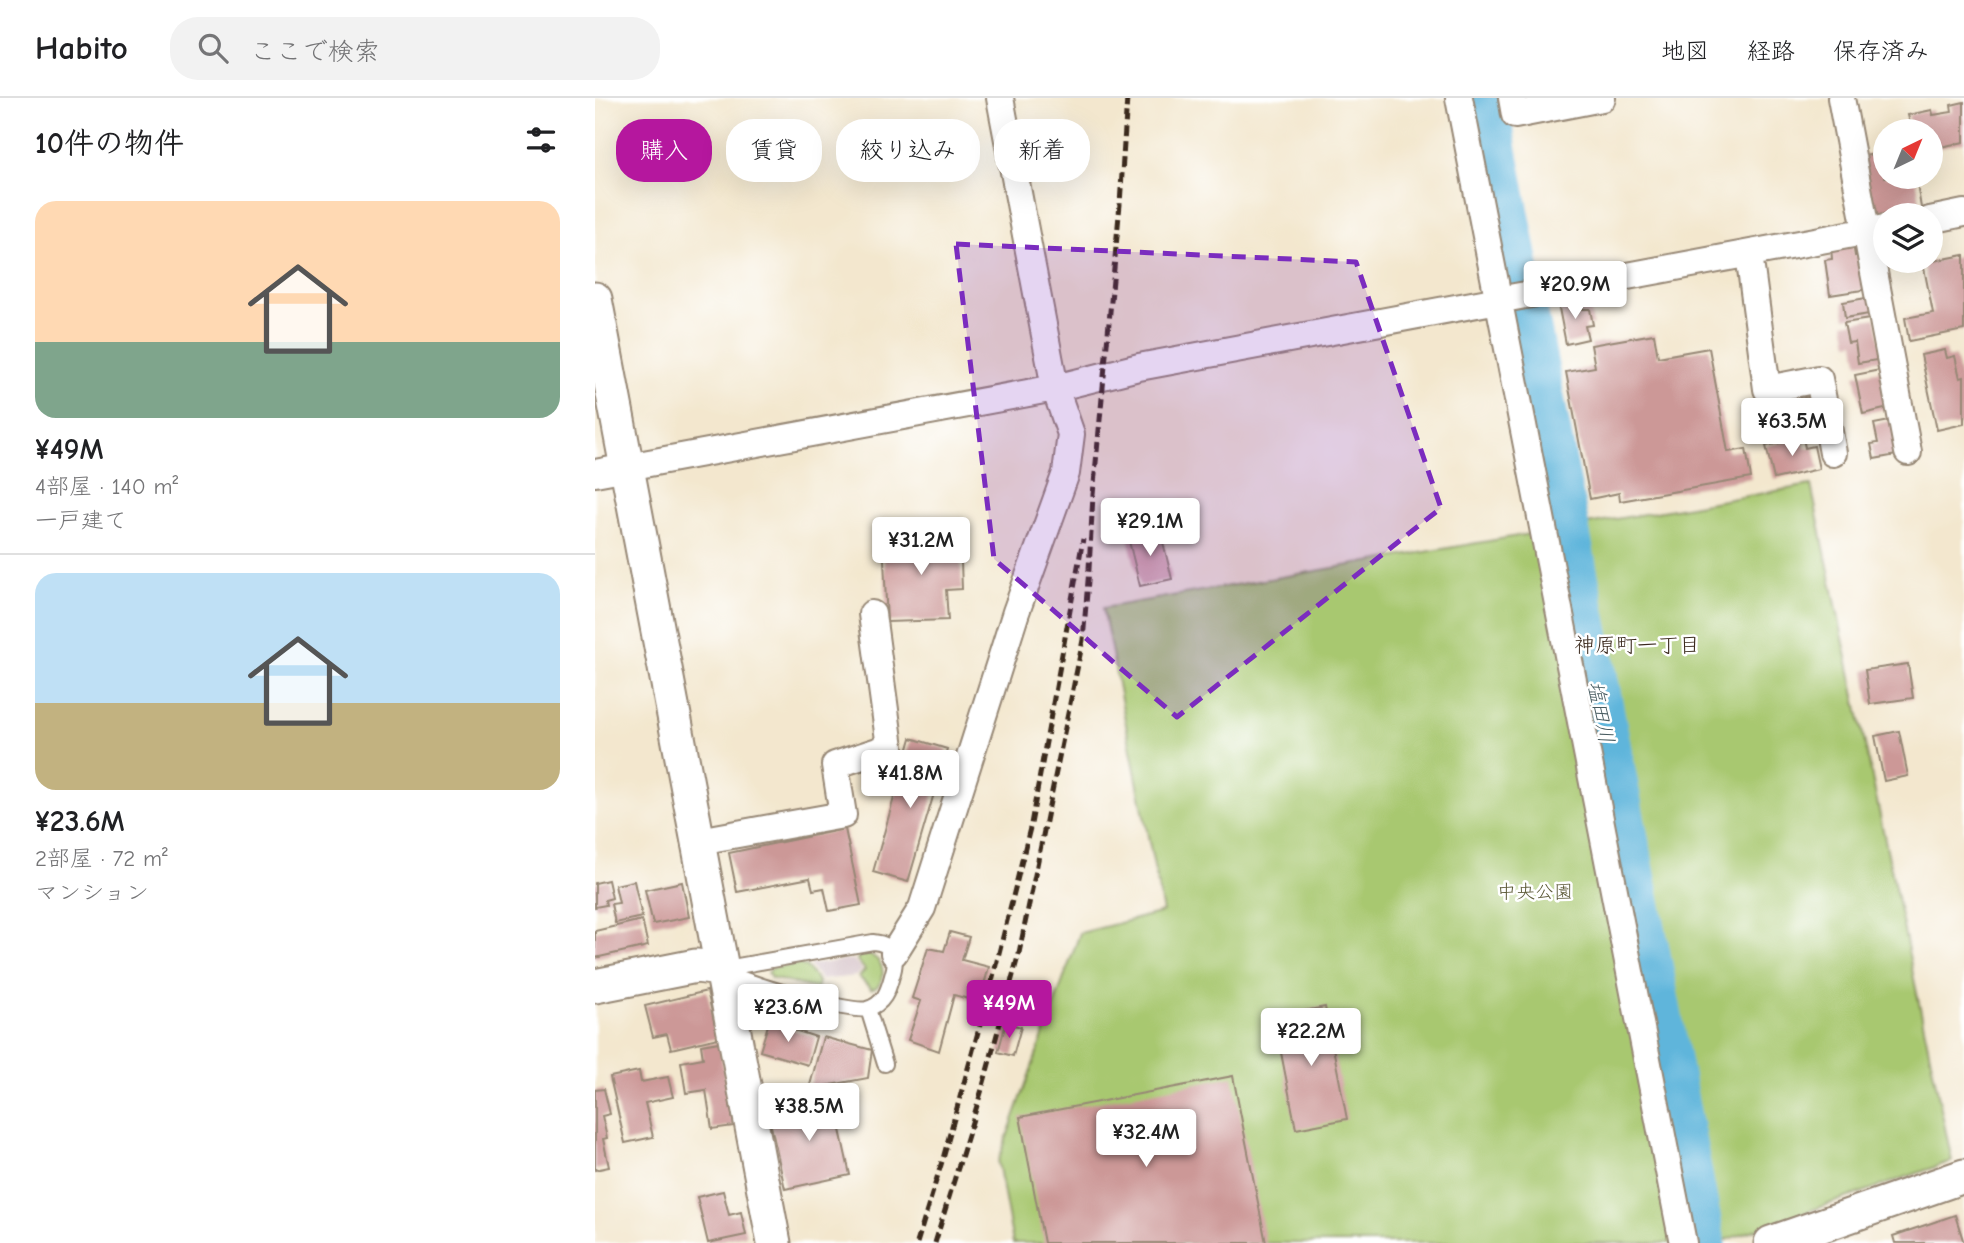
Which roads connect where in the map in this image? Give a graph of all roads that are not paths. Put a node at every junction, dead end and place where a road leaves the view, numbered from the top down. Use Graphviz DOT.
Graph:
graph roads {
  1 [pos="1000,98"];
  2 [pos="1459,98"];
  3 [pos="1512,98"];
  4 [pos="1602,98"];
  5 [pos="1841,98"];
  6 [pos="1964,213"];
  7 [pos="1943,217"];
  8 [pos="1873,219"];
  9 [pos="1873,231"];
  10 [pos="1749,254"];
  11 [pos="1882,273"];
  12 [pos="595,299"];
  13 [pos="1504,299"];
  14 [pos="1055,388"];
  15 [pos="1908,452"];
  16 [pos="1833,453"];
  17 [pos="627,467"];
  18 [pos="595,473"];
  19 [pos="871,614"];
  20 [pos="699,841"];
  21 [pos="894,953"];
  22 [pos="721,969"];
  23 [pos="595,986"];
  24 [pos="868,1009"];
  25 [pos="885,1064"];
  26 [pos="1964,1177"];
  27 [pos="774,1243"];
  28 [pos="1683,1243"];
  29 [pos="1771,1243"];
  1 -- 14 [label="street"];
  2 -- 13 [label="street"];
  3 -- 4 [label="street"];
  5 -- 8 [label="street"];
  6 -- 7 [label="street"];
  9 -- 10 [label="street"];
  10 -- 13 [label="street"];
  10 -- 16 [label="street"];
  11 -- 15 [label="street"];
  12 -- 17 [label="street"];
  13 -- 14 [label="street"];
  13 -- 28 [label="street"];
  14 -- 17 [label="street"];
  14 -- 21 [label="street"];
  17 -- 18 [label="street"];
  17 -- 20 [label="street"];
  19 -- 20 [label="street"];
  20 -- 22 [label="street"];
  21 -- 22 [label="lane"];
  21 -- 24 [label="lane"];
  22 -- 23 [label="street"];
  22 -- 24 [label="lane"];
  22 -- 27 [label="street"];
  24 -- 25 [label="lane"];
  26 -- 29 [label="street"];
}
